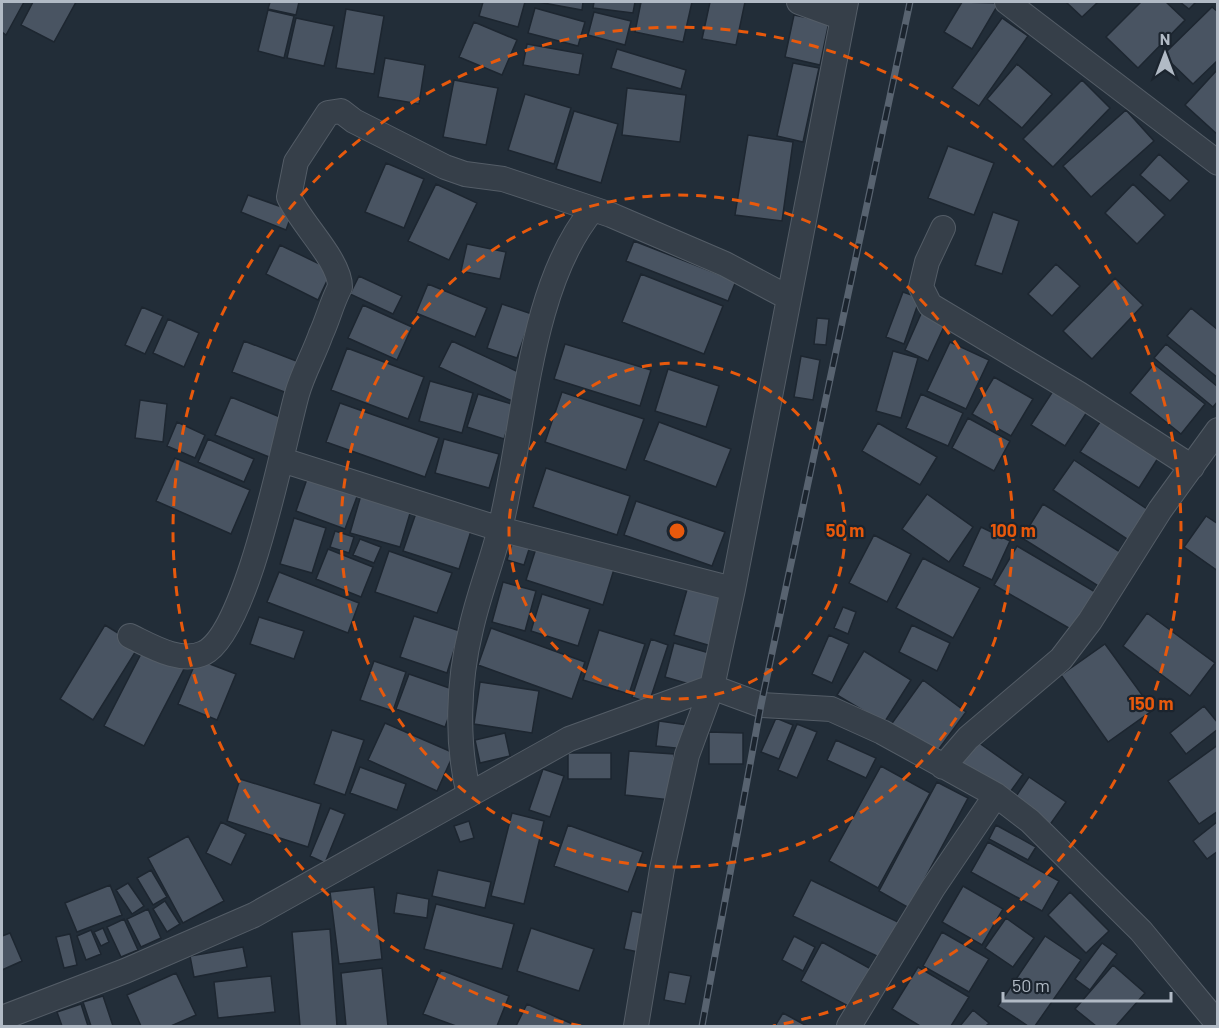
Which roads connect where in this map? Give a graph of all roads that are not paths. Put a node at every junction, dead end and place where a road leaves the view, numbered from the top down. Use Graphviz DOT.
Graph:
graph roads {
  1 [pos="799,2"];
  2 [pos="1007,2"];
  3 [pos="845,10"];
  4 [pos="1218,163"];
  5 [pos="593,209"];
  6 [pos="944,228"];
  7 [pos="789,297"];
  8 [pos="1218,430"];
  9 [pos="282,460"];
  10 [pos="1192,467"];
  11 [pos="500,529"];
  12 [pos="733,589"];
  13 [pos="130,636"];
  14 [pos="712,687"];
  15 [pos="943,767"];
  16 [pos="470,795"];
  17 [pos="996,795"];
  18 [pos="2,1018"];
  19 [pos="1218,1024"];
  20 [pos="636,1026"];
  21 [pos="849,1026"];
  1 -- 3 [label="street"];
  2 -- 4 [label="street"];
  3 -- 7 [label="street"];
  5 -- 7 [label="street"];
  5 -- 9 [label="street"];
  5 -- 11 [label="street"];
  6 -- 10 [label="street"];
  7 -- 12 [label="street"];
  8 -- 10 [label="street"];
  9 -- 11 [label="street"];
  9 -- 13 [label="street"];
  10 -- 15 [label="street"];
  11 -- 12 [label="street"];
  11 -- 16 [label="street"];
  12 -- 14 [label="street"];
  14 -- 15 [label="street"];
  14 -- 16 [label="street"];
  14 -- 20 [label="street"];
  15 -- 17 [label="street"];
  16 -- 18 [label="street"];
  17 -- 19 [label="street"];
  17 -- 21 [label="street"];
}
